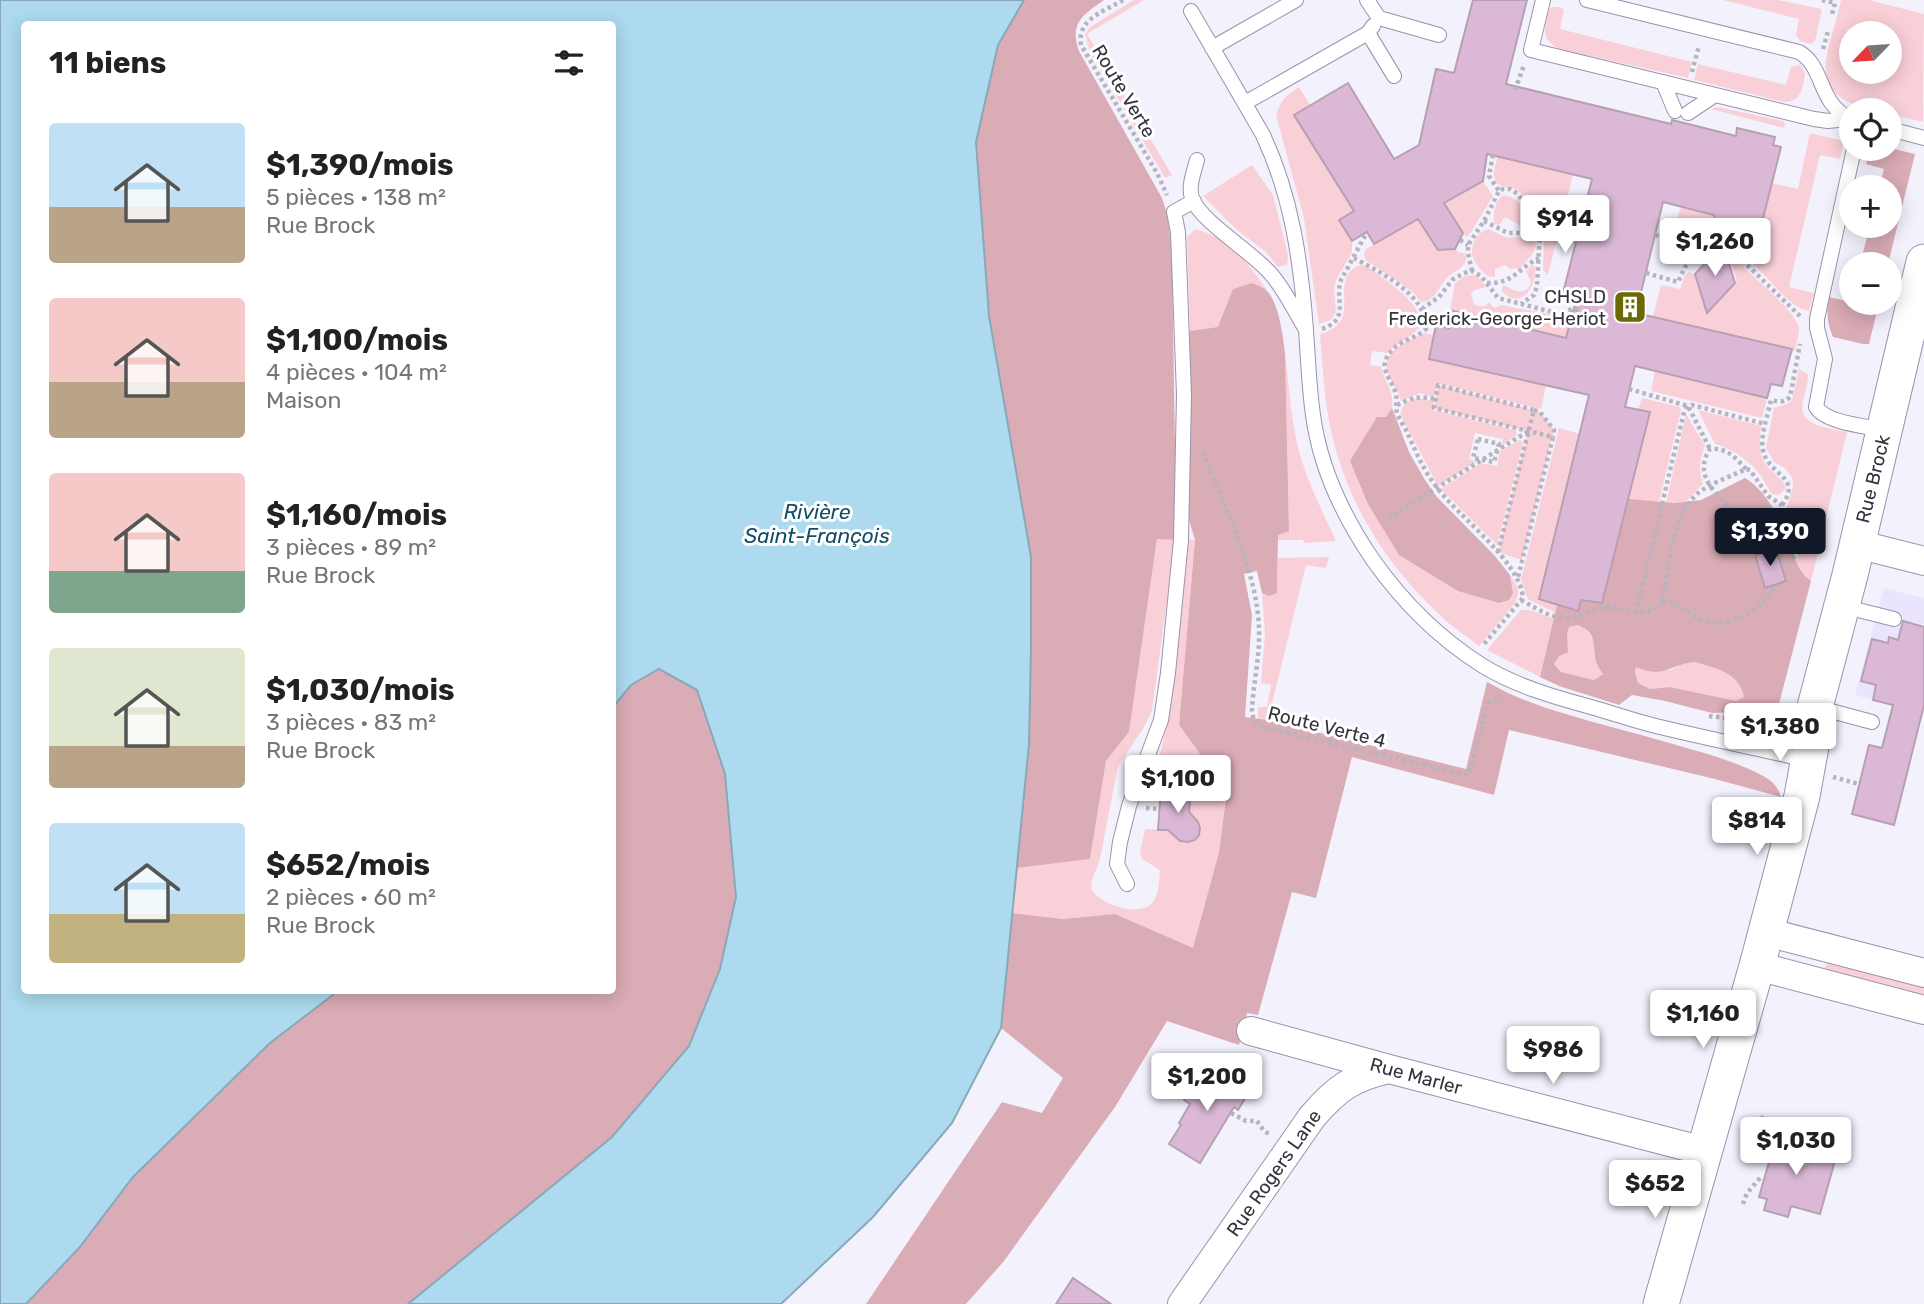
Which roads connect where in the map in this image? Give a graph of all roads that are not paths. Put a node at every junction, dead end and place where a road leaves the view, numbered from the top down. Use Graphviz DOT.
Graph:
graph roads {
  1 [pos="1296,0"];
  2 [pos="1367,0"];
  3 [pos="1543,0"];
  4 [pos="1587,0"];
  5 [pos="1191,11"];
  6 [pos="1379,18"];
  7 [pos="1368,33"];
  8 [pos="1439,35"];
  9 [pos="1212,48"];
  10 [pos="1394,76"];
  11 [pos="1663,82"];
  12 [pos="1715,95"];
  13 [pos="1245,103"];
  14 [pos="1839,112"];
  15 [pos="1839,120"];
  16 [pos="1902,132"];
  17 [pos="1924,138"];
  18 [pos="1197,160"];
  19 [pos="1851,161"];
  20 [pos="1194,201"];
  21 [pos="1924,262"];
  22 [pos="1314,330"];
  23 [pos="1884,430"];
  24 [pos="1857,544"];
  25 [pos="1924,561"];
  26 [pos="1842,606"];
  27 [pos="1894,619"];
  28 [pos="1815,707"];
  29 [pos="1872,722"];
  30 [pos="1819,768"];
  31 [pos="1127,884"];
  32 [pos="1766,932"];
  33 [pos="1757,966"];
  34 [pos="1924,973"];
  35 [pos="1924,1010"];
  36 [pos="1251,1031"];
  37 [pos="1389,1069"];
  38 [pos="1704,1151"];
  39 [pos="1182,1304"];
  40 [pos="1661,1304"];
  1 -- 9 [label="lane"];
  2 -- 6 [label="lane"];
  3 -- 11 [label="lane"];
  4 -- 14 [label="lane"];
  5 -- 9 [label="lane"];
  6 -- 7 [label="lane"];
  6 -- 8 [label="lane"];
  7 -- 10 [label="lane"];
  7 -- 13 [label="lane"];
  9 -- 13 [label="lane"];
  11 -- 12 [label="lane"];
  11 -- 12 [label="lane"];
  12 -- 15 [label="lane"];
  13 -- 22 [label="lane"];
  16 -- 17 [label="lane"];
  18 -- 20 [label="lane"];
  19 -- 23 [label="lane"];
  20 -- 22 [label="lane"];
  20 -- 31 [label="lane"];
  21 -- 23 [label="street, Rue Brock"];
  22 -- 30 [label="lane"];
  23 -- 24 [label="street, Rue Brock"];
  24 -- 25 [label="street"];
  24 -- 26 [label="street, Rue Brock"];
  26 -- 27 [label="lane"];
  26 -- 28 [label="street, Rue Brock"];
  28 -- 29 [label="lane"];
  28 -- 30 [label="street, Rue Brock"];
  30 -- 32 [label="street, Rue Brock"];
  32 -- 33 [label="street, Rue Brock"];
  32 -- 34 [label="street"];
  33 -- 35 [label="street"];
  33 -- 38 [label="street, Rue Brock"];
  36 -- 37 [label="street, Rue Marler"];
  37 -- 38 [label="street, Rue Marler"];
  37 -- 39 [label="street, Rue Rogers Lane"];
  38 -- 40 [label="street, Rue Brock"];
}
